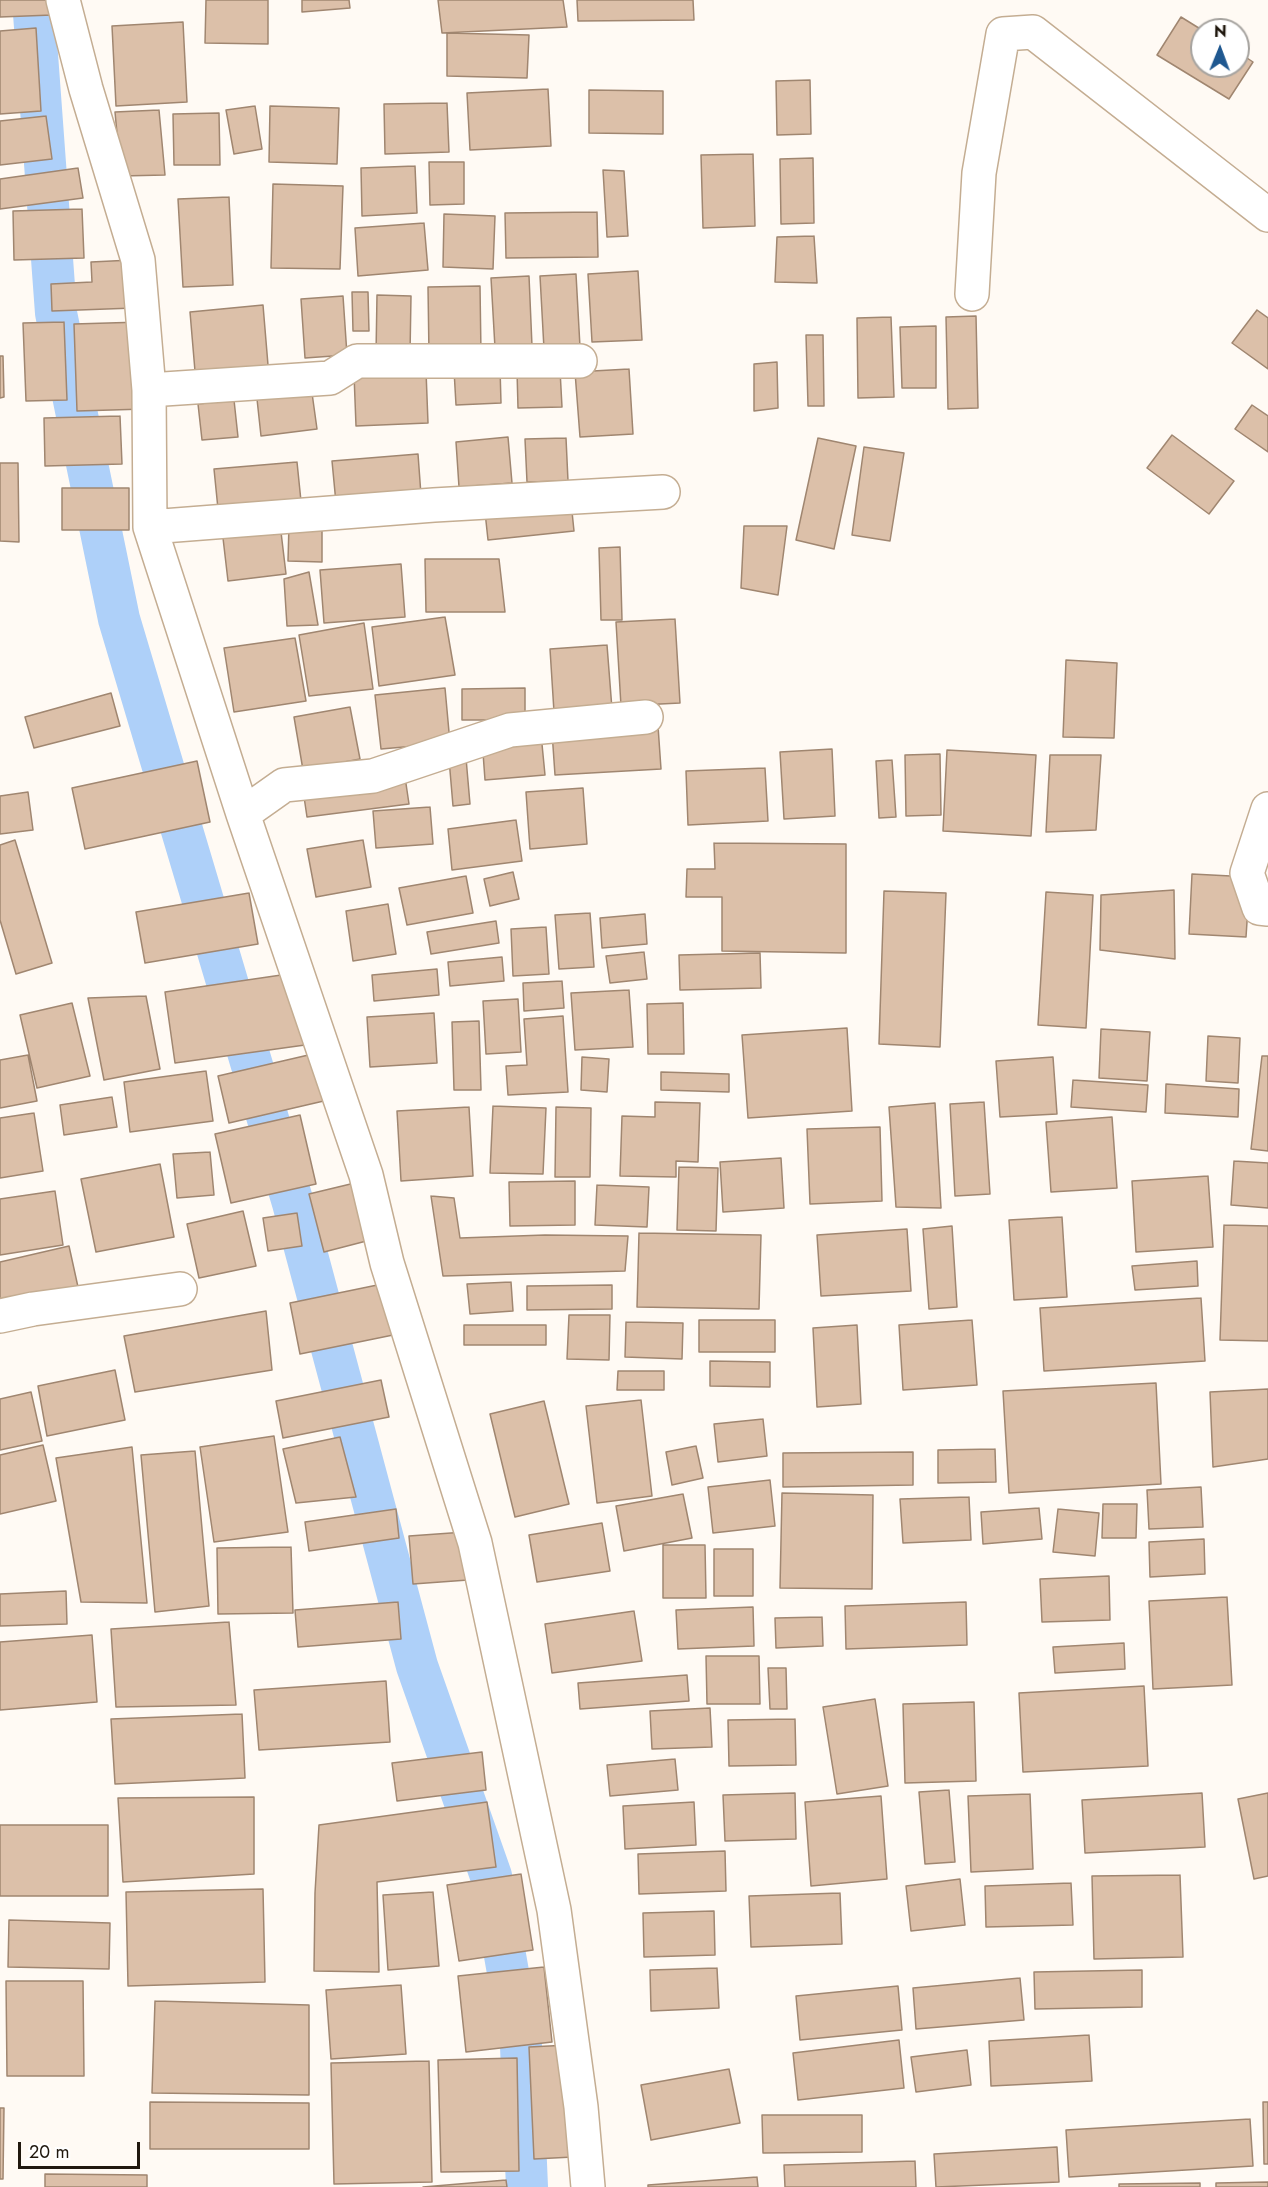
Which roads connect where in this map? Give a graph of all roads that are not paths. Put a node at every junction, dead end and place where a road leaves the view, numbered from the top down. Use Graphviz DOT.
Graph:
graph roads {
  1 [pos="63,0"];
  2 [pos="1268,215"];
  3 [pos="972,294"];
  4 [pos="580,361"];
  5 [pos="149,390"];
  6 [pos="663,492"];
  7 [pos="150,527"];
  8 [pos="646,717"];
  9 [pos="1268,809"];
  10 [pos="243,814"];
  11 [pos="1268,909"];
  12 [pos="180,1289"];
  13 [pos="0,1316"];
  14 [pos="588,2187"];
  1 -- 5 [label="street"];
  2 -- 3 [label="street"];
  4 -- 5 [label="street"];
  5 -- 7 [label="street"];
  6 -- 7 [label="street"];
  7 -- 10 [label="street"];
  8 -- 10 [label="street"];
  9 -- 11 [label="street"];
  10 -- 14 [label="street"];
  12 -- 13 [label="street"];
}
